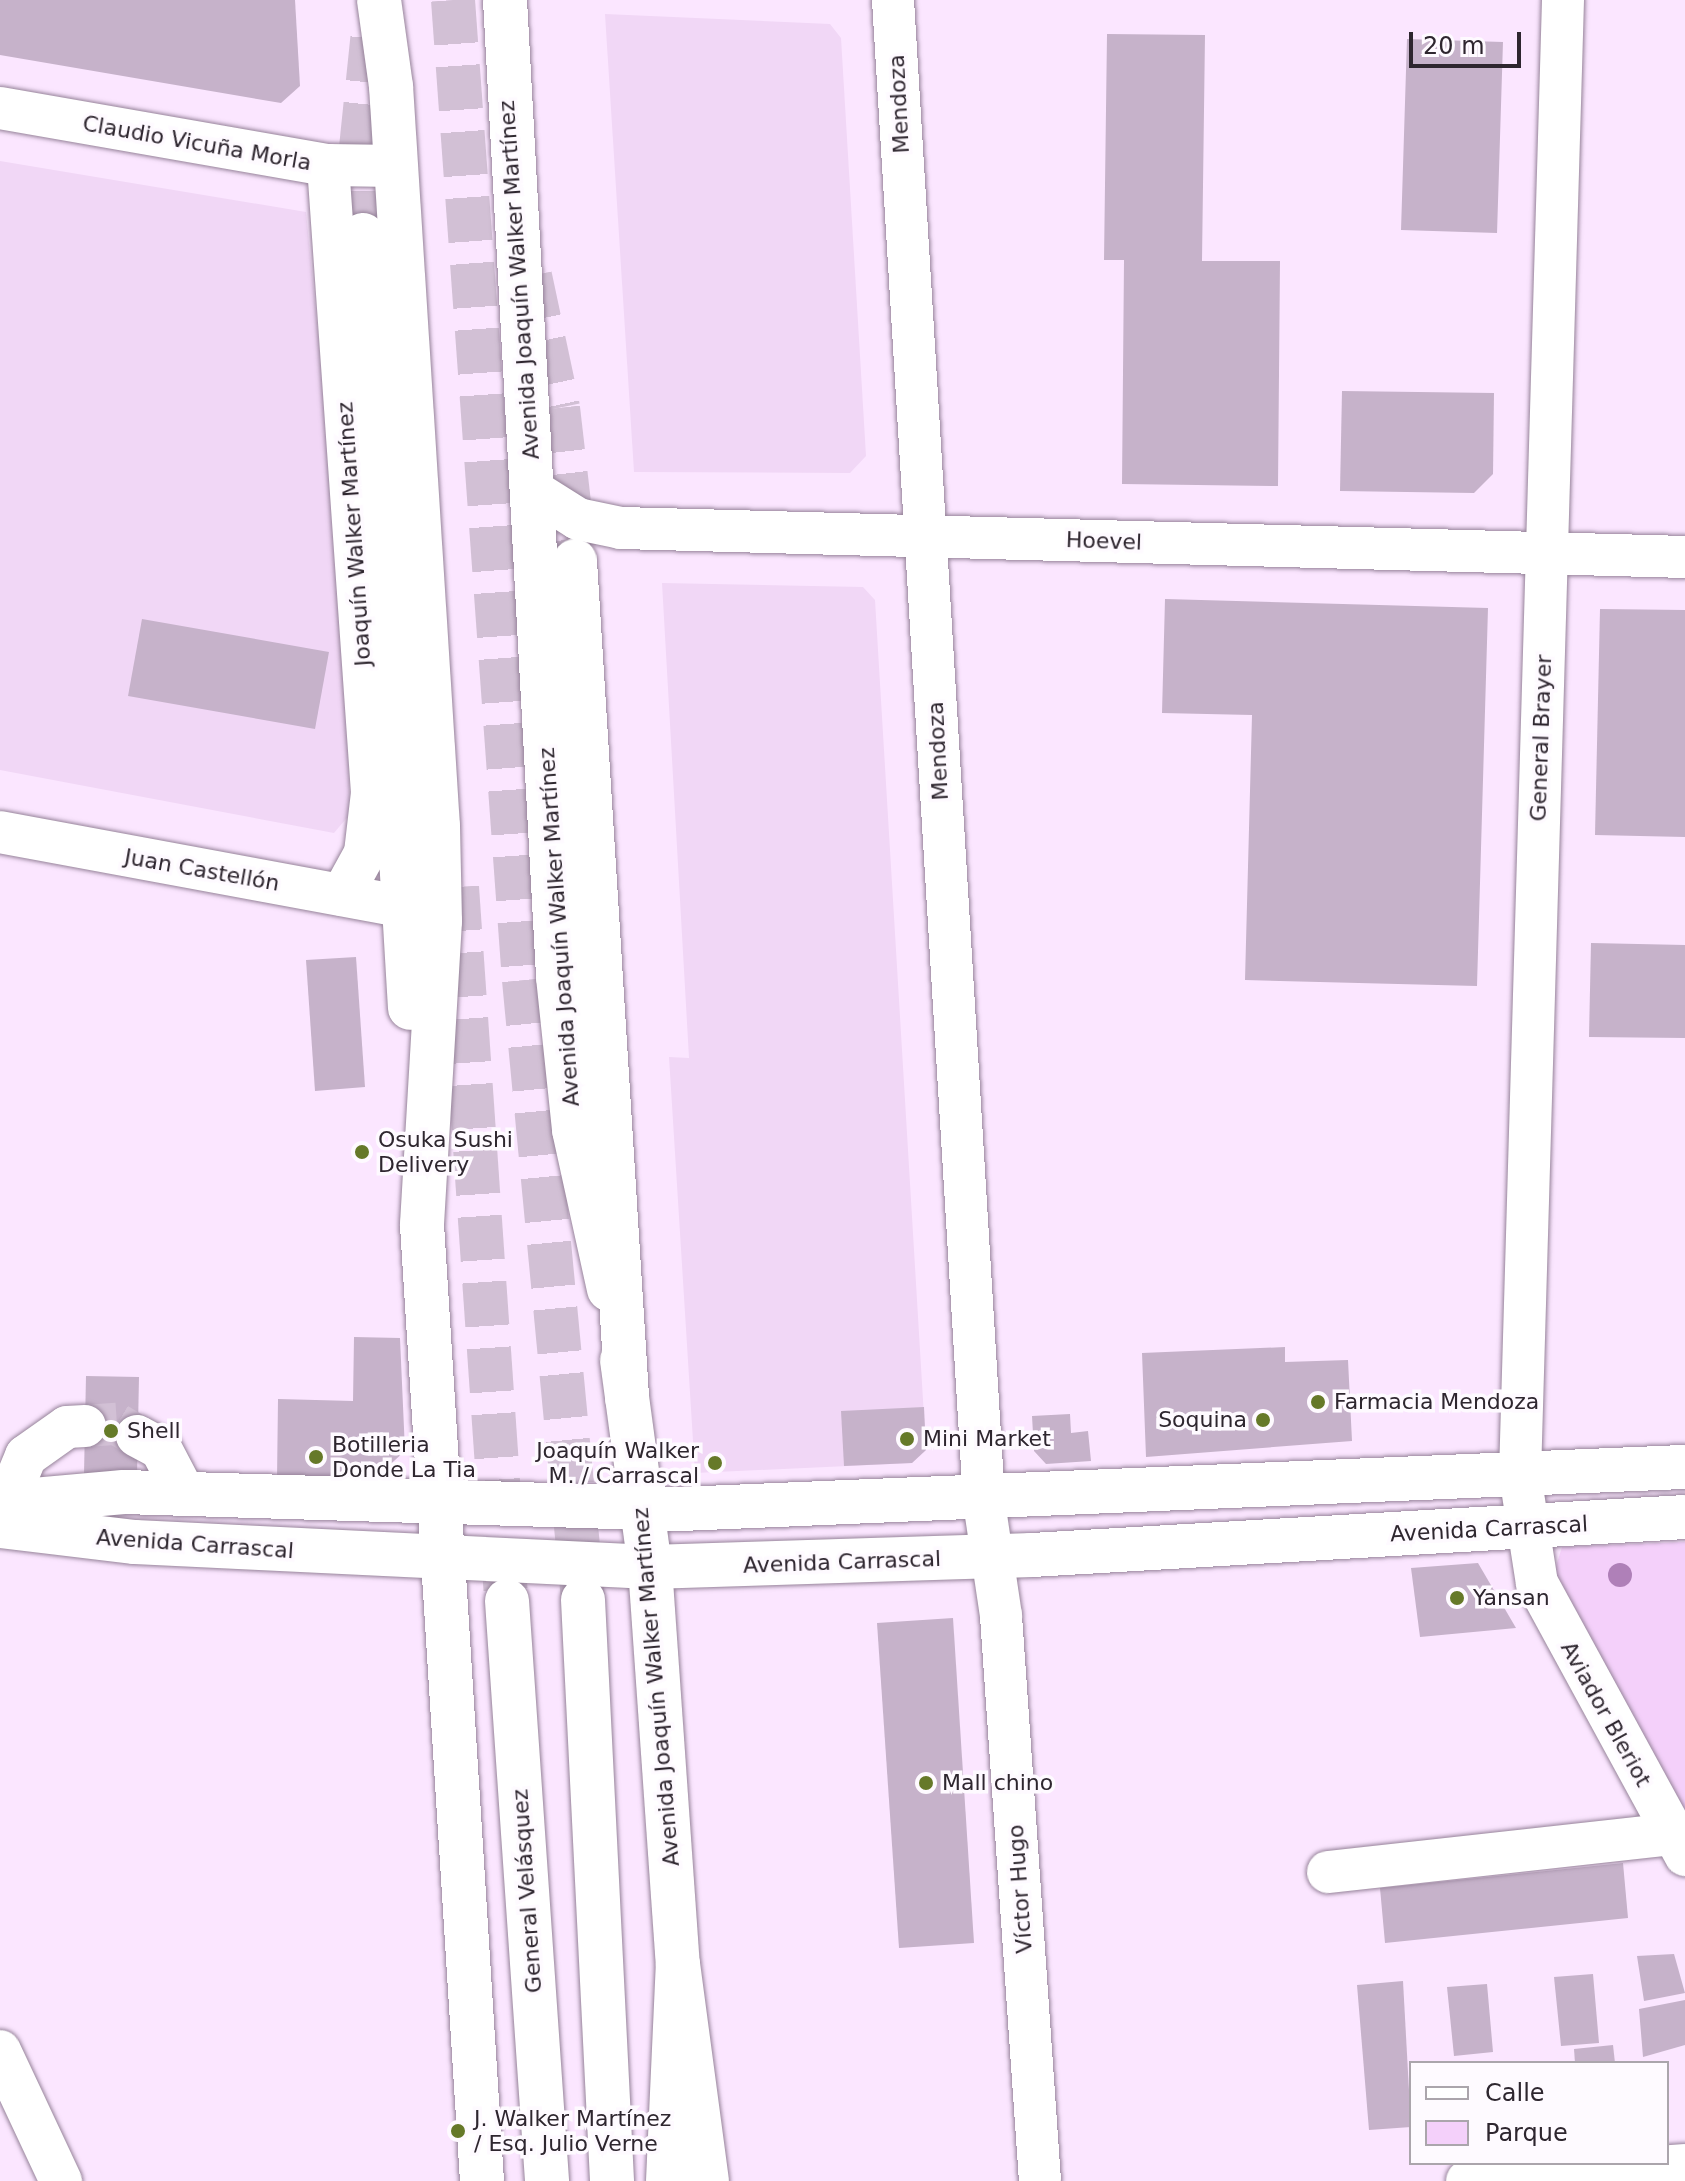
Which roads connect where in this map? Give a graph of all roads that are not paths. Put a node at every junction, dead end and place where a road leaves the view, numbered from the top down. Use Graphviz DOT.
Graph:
graph roads {
  1 [pos="379,0"];
  2 [pos="893,0"];
  3 [pos="1563,0"];
  4 [pos="506,1"];
  5 [pos="0,108"];
  6 [pos="328,165"];
  7 [pos="396,166"];
  8 [pos="363,235"];
  9 [pos="532,490"];
  10 [pos="926,536"];
  11 [pos="1547,554"];
  12 [pos="1685,557"];
  13 [pos="575,561"];
  14 [pos="0,832"];
  15 [pos="342,895"];
  16 [pos="404,907"];
  17 [pos="422,1225"];
  18 [pos="627,1397"];
  19 [pos="85,1426"];
  20 [pos="137,1436"];
  21 [pos="1685,1467"];
  22 [pos="1520,1475"];
  23 [pos="184,1493"];
  24 [pos="984,1502"];
  25 [pos="437,1504"];
  26 [pos="2,1510"];
  27 [pos="641,1510"];
  28 [pos="1685,1517"];
  29 [pos="1524,1526"];
  30 [pos="995,1557"];
  31 [pos="441,1558"];
  32 [pos="650,1567"];
  33 [pos="583,1600"];
  34 [pos="507,1601"];
  35 [pos="1679,1844"];
  36 [pos="1328,1872"];
  37 [pos="678,1964"];
  38 [pos="0,2051"];
  39 [pos="1685,2165"];
  40 [pos="61,2181"];
  41 [pos="482,2181"];
  42 [pos="547,2181"];
  43 [pos="612,2181"];
  44 [pos="668,2181"];
  45 [pos="707,2181"];
  46 [pos="1040,2181"];
  47 [pos="1467,2181"];
  1 -- 7 [label="main road"];
  2 -- 10 [label="street, Mendoza"];
  3 -- 11 [label="street, General Brayer"];
  4 -- 9 [label="main road, Avenida Joaquín Walker Martínez"];
  5 -- 6 [label="street, Claudio Vicuña Morla"];
  6 -- 7 [label="street, Claudio Vicuña Morla"];
  6 -- 15 [label="street, Joaquín Walker Martínez"];
  7 -- 17 [label="main road"];
  8 -- 16 [label="main road"];
  9 -- 10 [label="street, Hoevel"];
  9 -- 18 [label="main road, Avenida Joaquín Walker Martínez"];
  10 -- 11 [label="street, Hoevel"];
  10 -- 24 [label="street, Mendoza"];
  11 -- 12 [label="street, Hoevel"];
  11 -- 22 [label="street, General Brayer"];
  13 -- 18 [label="main road"];
  14 -- 15 [label="street, Juan Castellón"];
  15 -- 16 [label="street, Juan Castellón"];
  16 -- 17 [label="main road"];
  17 -- 25 [label="main road"];
  18 -- 27 [label="main road, Avenida Joaquín Walker Martínez"];
  19 -- 26 [label="street"];
  20 -- 23 [label="street"];
  21 -- 22 [label="main road, Avenida Carrascal"];
  22 -- 24 [label="main road, Avenida Carrascal"];
  22 -- 29 [label="street, Aviador Bleriot"];
  23 -- 25 [label="main road, Avenida Carrascal"];
  23 -- 26 [label="main road, Avenida Carrascal"];
  24 -- 27 [label="main road, Avenida Carrascal"];
  24 -- 30 [label="street, Víctor Hugo"];
  25 -- 27 [label="main road, Avenida Carrascal"];
  25 -- 31 [label="main road"];
  26 -- 31 [label="main road, Avenida Carrascal"];
  27 -- 32 [label="main road, Avenida Joaquín Walker Martínez"];
  28 -- 29 [label="main road, Avenida Carrascal"];
  29 -- 30 [label="main road, Avenida Carrascal"];
  29 -- 35 [label="street, Aviador Bleriot"];
  30 -- 32 [label="main road, Avenida Carrascal"];
  30 -- 46 [label="street, Víctor Hugo"];
  31 -- 32 [label="main road, Avenida Carrascal"];
  31 -- 41 [label="main road"];
  32 -- 37 [label="main road, Avenida Joaquín Walker Martínez"];
  33 -- 43 [label="main road"];
  34 -- 42 [label="main road, General Velásquez"];
  35 -- 36 [label="street"];
  37 -- 44 [label="main road"];
  37 -- 45 [label="main road, Avenida Joaquín Walker Martínez"];
  38 -- 40 [label="street"];
  39 -- 47 [label="street"];
}
